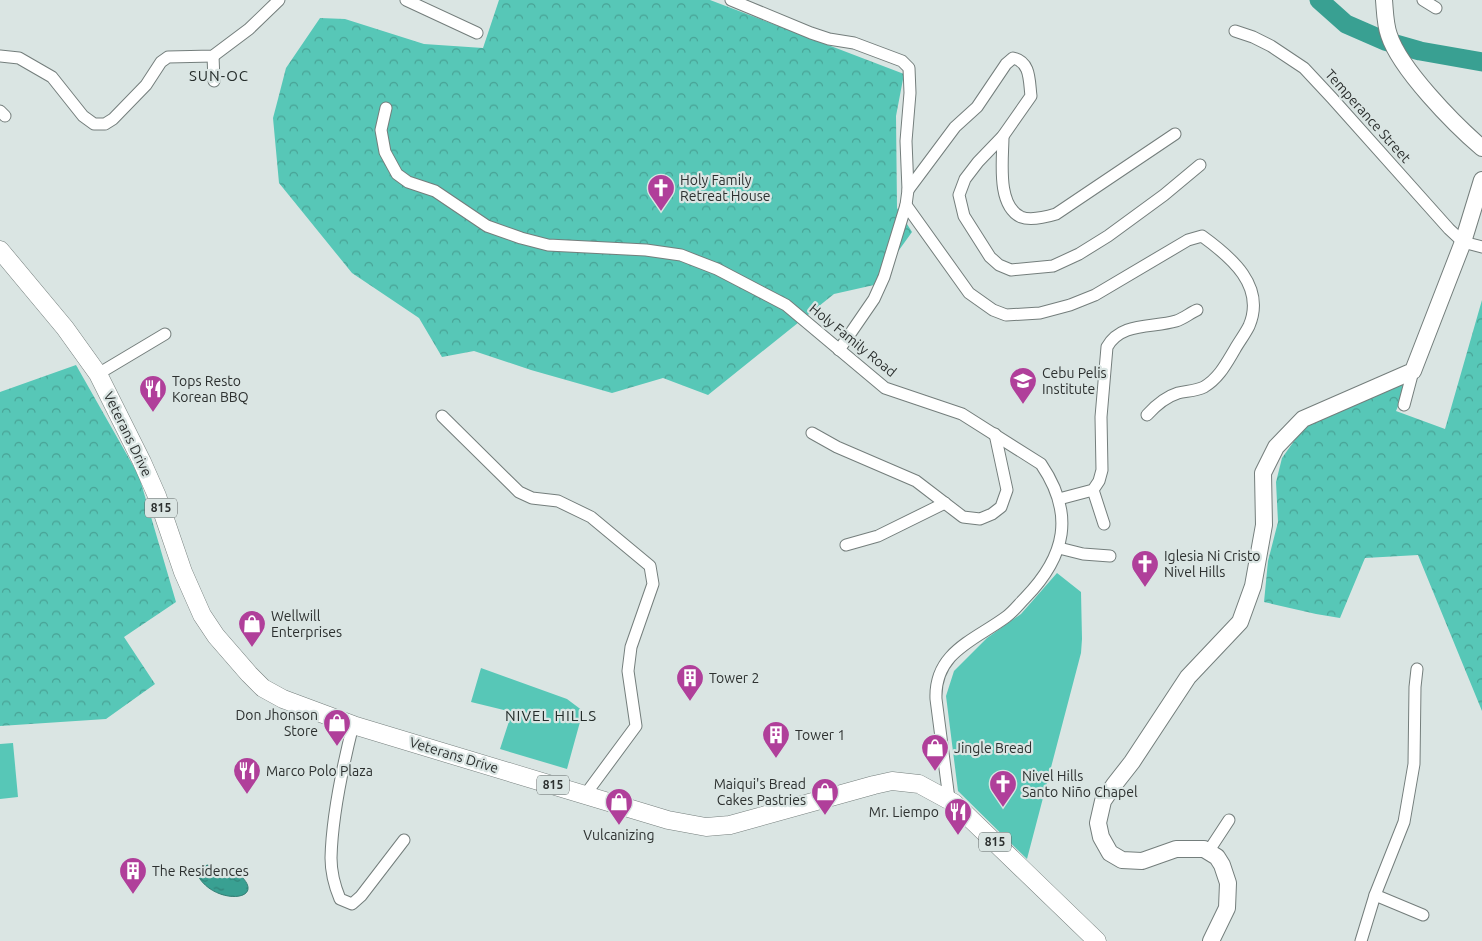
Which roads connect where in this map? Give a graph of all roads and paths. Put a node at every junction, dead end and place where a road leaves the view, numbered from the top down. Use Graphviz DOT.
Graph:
graph roads {
  1 [pos="279,0"];
  2 [pos="406,0"];
  3 [pos="731,0"];
  4 [pos="1384,0"];
  5 [pos="1423,0"];
  6 [pos="1436,8"];
  7 [pos="1235,31"];
  8 [pos="477,34"];
  9 [pos="0,56"];
  10 [pos="213,56"];
  11 [pos="214,81"];
  12 [pos="386,108"];
  13 [pos="1174,134"];
  14 [pos="1003,136"];
  15 [pos="1482,148"];
  16 [pos="1200,165"];
  17 [pos="1482,180"];
  18 [pos="908,190"];
  19 [pos="906,205"];
  20 [pos="1463,242"];
  21 [pos="1482,247"];
  22 [pos="0,250"];
  23 [pos="1197,310"];
  24 [pos="165,334"];
  25 [pos="839,350"];
  26 [pos="1413,371"];
  27 [pos="98,374"];
  28 [pos="1404,405"];
  29 [pos="1146,415"];
  30 [pos="442,416"];
  31 [pos="812,434"];
  32 [pos="995,434"];
  33 [pos="1093,490"];
  34 [pos="1059,499"];
  35 [pos="945,504"];
  36 [pos="1104,524"];
  37 [pos="846,546"];
  38 [pos="1059,548"];
  39 [pos="1110,556"];
  40 [pos="1417,669"];
  41 [pos="352,725"];
  42 [pos="585,795"];
  43 [pos="948,799"];
  44 [pos="1229,820"];
  45 [pos="404,840"];
  46 [pos="1208,852"];
  47 [pos="1375,896"];
  48 [pos="1423,915"];
  49 [pos="1098,941"];
  50 [pos="1211,941"];
  51 [pos="1361,941"];
  1 -- 10 [label="street"];
  2 -- 8 [label="street"];
  3 -- 18 [label="street"];
  4 -- 15 [label="street"];
  5 -- 6 [label="street"];
  7 -- 20 [label="street, Temperance Street"];
  9 -- 10 [label="street"];
  10 -- 11 [label="street"];
  12 -- 25 [label="street, Holy Family Road"];
  13 -- 14 [label="street"];
  14 -- 16 [label="street"];
  14 -- 18 [label="street"];
  17 -- 20 [label="street"];
  18 -- 19 [label="street"];
  19 -- 25 [label="street"];
  19 -- 29 [label="street"];
  20 -- 21 [label="street"];
  20 -- 26 [label="street"];
  22 -- 27 [label="main road, Veterans Drive / 815"];
  23 -- 33 [label="street"];
  24 -- 27 [label="street"];
  25 -- 32 [label="street, Holy Family Road"];
  26 -- 28 [label="street"];
  26 -- 46 [label="street"];
  27 -- 41 [label="main road, Veterans Drive / 815"];
  30 -- 42 [label="street"];
  31 -- 35 [label="street"];
  32 -- 34 [label="street, Holy Family Road"];
  32 -- 35 [label="street"];
  33 -- 34 [label="street"];
  33 -- 36 [label="street"];
  34 -- 38 [label="street, Holy Family Road"];
  35 -- 37 [label="street"];
  38 -- 39 [label="street"];
  38 -- 43 [label="street, Holy Family Road"];
  40 -- 47 [label="street"];
  41 -- 42 [label="main road, Veterans Drive / 815"];
  41 -- 45 [label="street"];
  42 -- 43 [label="main road, Veterans Drive / 815"];
  43 -- 49 [label="main road, Veterans Drive / 815"];
  44 -- 46 [label="street"];
  46 -- 50 [label="street"];
  47 -- 48 [label="street"];
  47 -- 51 [label="street"];
}
